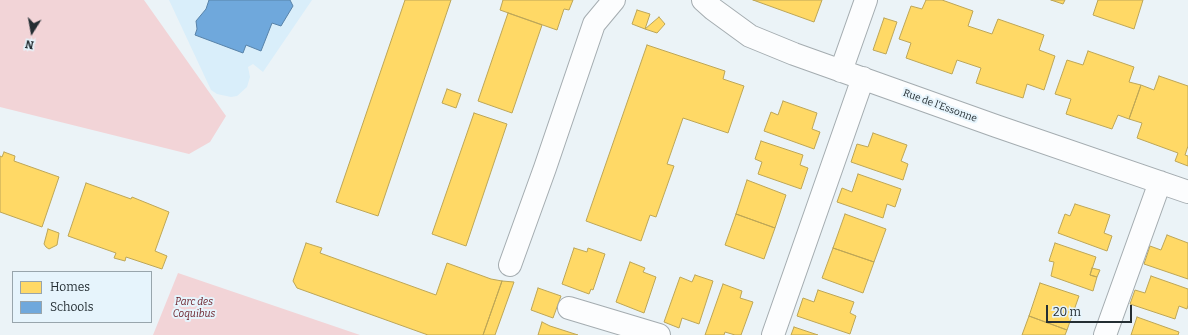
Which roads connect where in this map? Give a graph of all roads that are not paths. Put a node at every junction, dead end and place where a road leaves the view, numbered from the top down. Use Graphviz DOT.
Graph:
graph roads {
  1 [pos="614,0"];
  2 [pos="703,0"];
  3 [pos="866,0"];
  4 [pos="841,71"];
  5 [pos="863,78"];
  6 [pos="1160,182"];
  7 [pos="1188,192"];
  8 [pos="510,265"];
  9 [pos="570,308"];
  10 [pos="659,335"];
  11 [pos="773,335"];
  12 [pos="1105,335"];
  1 -- 8 [label="street"];
  2 -- 4 [label="street, Rue de l'Essonne"];
  3 -- 4 [label="street"];
  4 -- 5 [label="street, Rue de l'Essonne"];
  5 -- 6 [label="street, Rue de l'Essonne"];
  5 -- 11 [label="street"];
  6 -- 7 [label="street, Rue de l'Essonne"];
  6 -- 12 [label="street"];
  9 -- 10 [label="street"];
}
